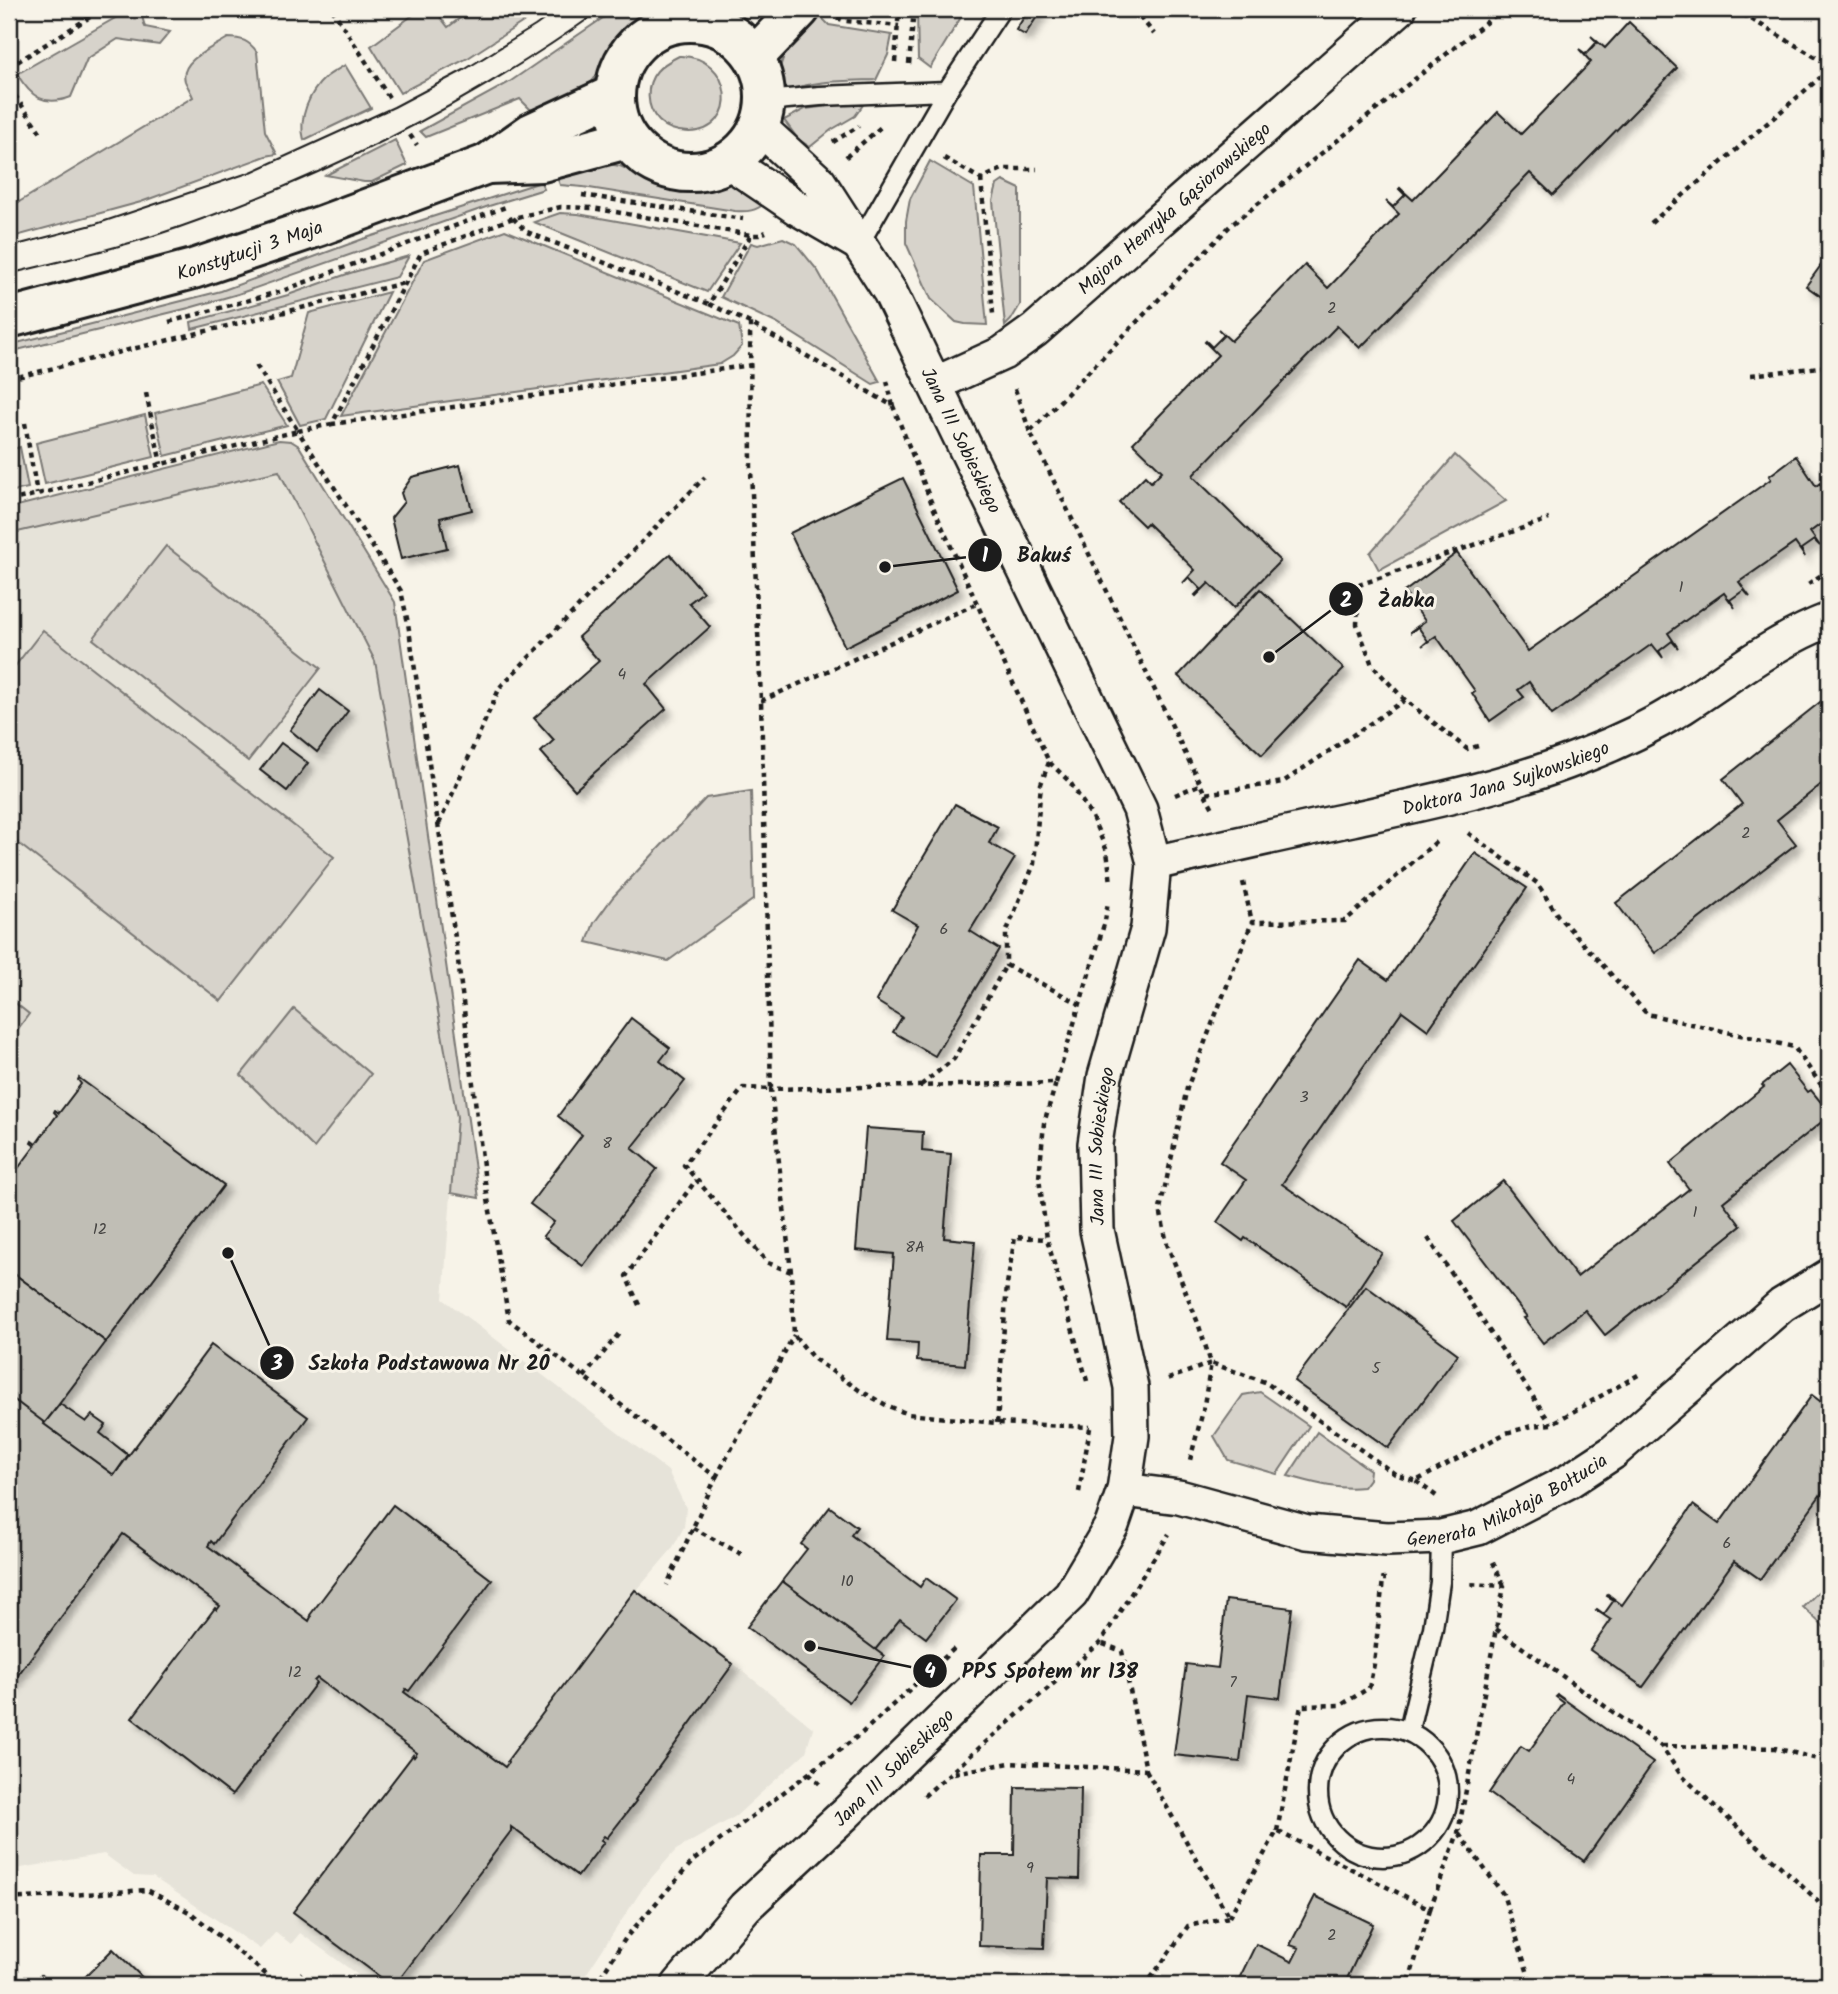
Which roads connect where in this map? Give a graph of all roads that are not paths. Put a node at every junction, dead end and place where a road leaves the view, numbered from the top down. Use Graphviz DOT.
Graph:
graph roads {
  1 [pos="1001,9"];
  2 [pos="1399,9"];
  3 [pos="817,13"];
  4 [pos="737,19"];
  5 [pos="754,57"];
  6 [pos="947,91"];
  7 [pos="613,95"];
  8 [pos="763,114"];
  9 [pos="626,139"];
  10 [pos="729,162"];
  11 [pos="487,164"];
  12 [pos="859,244"];
  13 [pos="9,318"];
  14 [pos="935,384"];
  15 [pos="1829,620"];
  16 [pos="1154,863"];
  17 [pos="1829,1276"];
  18 [pos="1124,1490"];
  19 [pos="1441,1537"];
  20 [pos="1409,1730"];
  21 [pos="680,1985"];
  1 -- 6 [label="lane"];
  2 -- 14 [label="street, Majora Henryka Gąsiorowskiego"];
  3 -- 5 [label="street"];
  4 -- 5 [label="street"];
  4 -- 7 [label="street"];
  5 -- 8 [label="street"];
  6 -- 8 [label="lane"];
  6 -- 12 [label="lane"];
  7 -- 9 [label="street"];
  7 -- 11 [label="street, Konstytucji 3 Maja"];
  8 -- 10 [label="street"];
  8 -- 12 [label="street, Jana III Sobieskiego"];
  9 -- 10 [label="street"];
  9 -- 11 [label="street, Konstytucji 3 Maja"];
  10 -- 12 [label="street, Jana III Sobieskiego"];
  11 -- 13 [label="street, Konstytucji 3 Maja"];
  12 -- 14 [label="street, Jana III Sobieskiego"];
  14 -- 16 [label="street, Jana III Sobieskiego"];
  15 -- 16 [label="street, Doktora Jana Sujkowskiego"];
  16 -- 18 [label="street, Jana III Sobieskiego"];
  17 -- 19 [label="street, Generała Mikołaja Bołtucia"];
  18 -- 19 [label="street, Generała Mikołaja Bołtucia"];
  18 -- 21 [label="street, Jana III Sobieskiego"];
  19 -- 20 [label="lane"];
  20 -- 20 [label="lane"];
}
